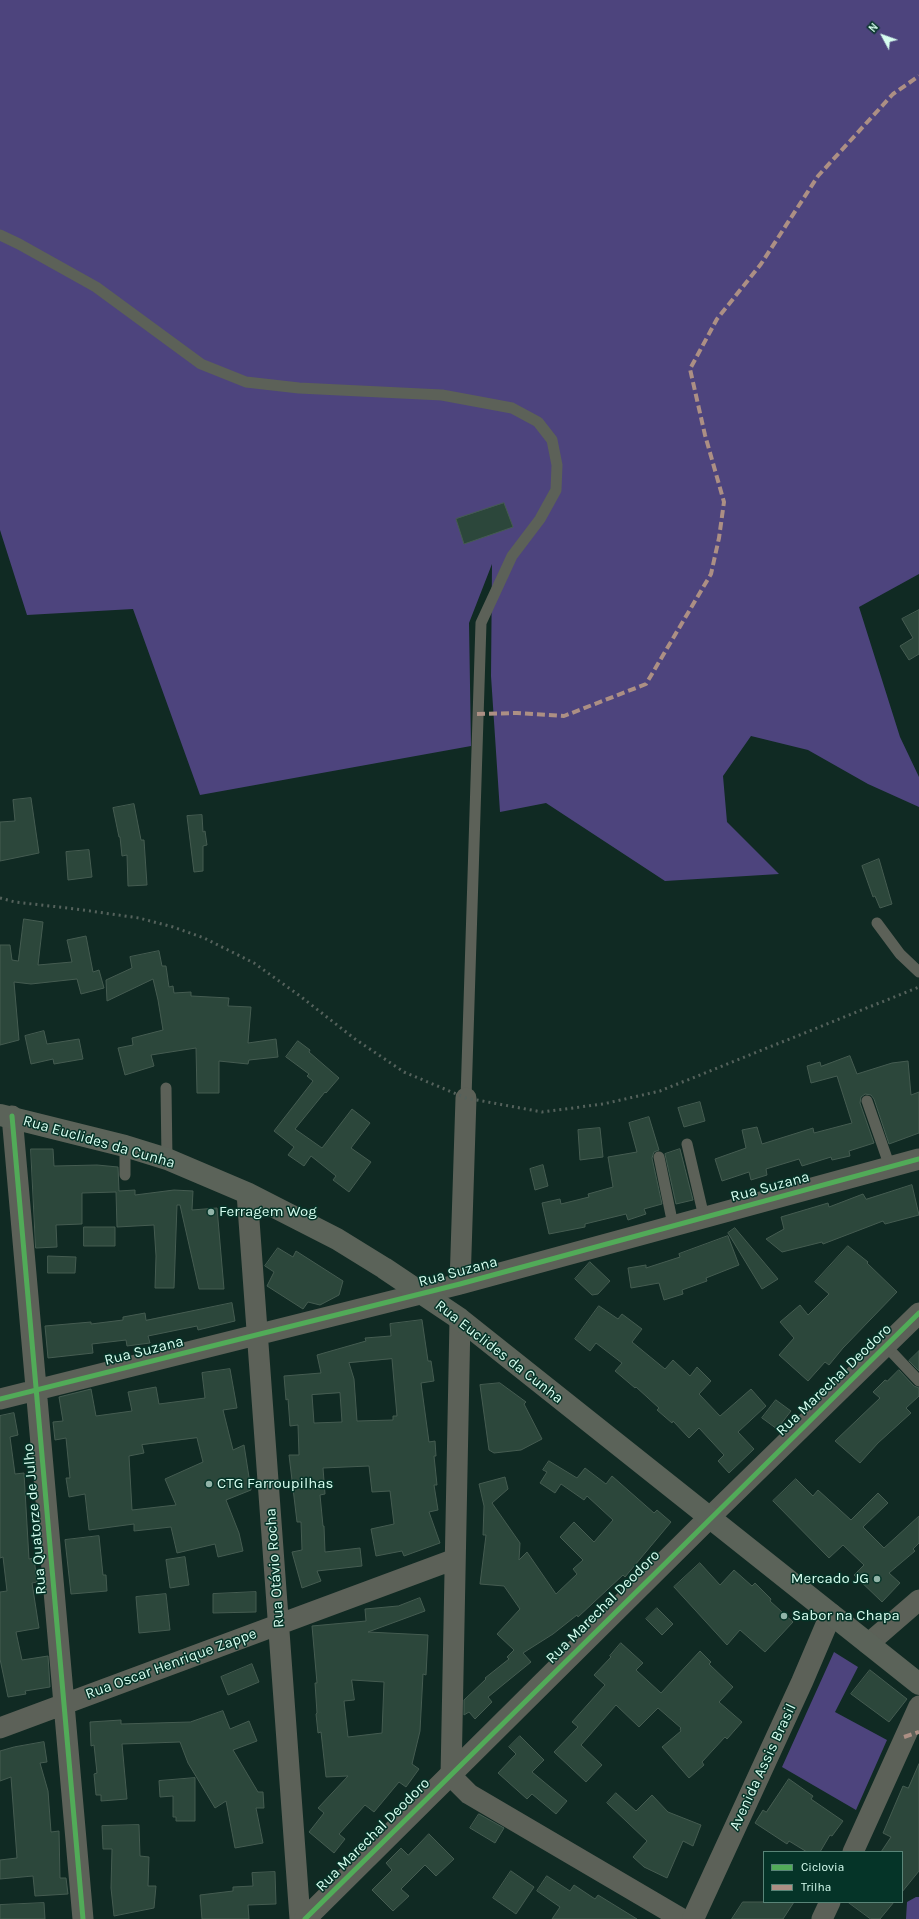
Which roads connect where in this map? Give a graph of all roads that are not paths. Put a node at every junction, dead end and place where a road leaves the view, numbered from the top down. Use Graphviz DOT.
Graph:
graph roads {
  1 [pos="0,235"];
  2 [pos="877,923"];
  3 [pos="919,972"];
  4 [pos="166,1088"];
  5 [pos="466,1098"];
  6 [pos="867,1101"];
  7 [pos="6,1115"];
  8 [pos="687,1144"];
  9 [pos="125,1146"];
  10 [pos="659,1157"];
  11 [pos="167,1159"];
  12 [pos="919,1159"];
  13 [pos="890,1167"];
  14 [pos="125,1175"];
  15 [pos="247,1193"];
  16 [pos="704,1217"];
  17 [pos="673,1225"];
  18 [pos="460,1284"];
  19 [pos="423,1293"];
  20 [pos="919,1313"];
  21 [pos="460,1319"];
  22 [pos="257,1335"];
  23 [pos="886,1346"];
  24 [pos="919,1381"];
  25 [pos="36,1390"];
  26 [pos="0,1399"];
  27 [pos="709,1518"];
  28 [pos="455,1559"];
  29 [pos="919,1600"];
  30 [pos="831,1614"];
  31 [pos="279,1624"];
  32 [pos="868,1644"];
  33 [pos="919,1684"];
  34 [pos="64,1704"];
  35 [pos="919,1706"];
  36 [pos="0,1728"];
  37 [pos="451,1776"];
  38 [pos="852,1851"];
  39 [pos="830,1903"];
  40 [pos="83,1919"];
  41 [pos="300,1919"];
  42 [pos="305,1919"];
  43 [pos="682,1919"];
  44 [pos="693,1919"];
  45 [pos="822,1919"];
  1 -- 5 [label="lane"];
  2 -- 3 [label="lane"];
  4 -- 11 [label="lane"];
  5 -- 18 [label="street"];
  6 -- 13 [label="lane"];
  7 -- 9 [label="main road, Rua Euclides da Cunha"];
  7 -- 25 [label="street, Rua Quatorze de Julho"];
  8 -- 16 [label="lane"];
  9 -- 11 [label="main road, Rua Euclides da Cunha"];
  9 -- 14 [label="lane"];
  10 -- 17 [label="lane"];
  11 -- 15 [label="main road, Rua Euclides da Cunha"];
  12 -- 13 [label="street, Rua Suzana"];
  13 -- 16 [label="street, Rua Suzana"];
  15 -- 19 [label="main road, Rua Euclides da Cunha"];
  15 -- 22 [label="street, Rua Otávio Rocha"];
  16 -- 17 [label="street, Rua Suzana"];
  17 -- 18 [label="street, Rua Suzana"];
  18 -- 19 [label="street, Rua Suzana"];
  19 -- 21 [label="main road, Rua Euclides da Cunha"];
  19 -- 22 [label="street, Rua Suzana"];
  20 -- 23 [label="street, Rua Marechal Deodoro"];
  21 -- 27 [label="main road, Rua Euclides da Cunha"];
  21 -- 28 [label="street"];
  22 -- 25 [label="street, Rua Suzana"];
  22 -- 31 [label="street, Rua Otávio Rocha"];
  23 -- 24 [label="lane"];
  23 -- 27 [label="street, Rua Marechal Deodoro"];
  25 -- 26 [label="street, Rua Suzana"];
  25 -- 34 [label="street, Rua Quatorze de Julho"];
  27 -- 30 [label="main road, Rua Euclides da Cunha"];
  27 -- 37 [label="street, Rua Marechal Deodoro"];
  28 -- 31 [label="street, Rua Oscar Henrique Zappe"];
  28 -- 37 [label="street"];
  29 -- 32 [label="street"];
  30 -- 32 [label="main road, Rua Euclides da Cunha"];
  30 -- 44 [label="street, Avenida Assis Brasil"];
  31 -- 34 [label="street, Rua Oscar Henrique Zappe"];
  31 -- 41 [label="street, Rua Otávio Rocha"];
  32 -- 33 [label="main road, Rua Euclides da Cunha"];
  34 -- 36 [label="street, Rua Oscar Henrique Zappe"];
  34 -- 40 [label="street, Rua Quatorze de Julho"];
  35 -- 38 [label="street"];
  37 -- 42 [label="street, Rua Marechal Deodoro"];
  37 -- 43 [label="street"];
  39 -- 45 [label="street"];
}
